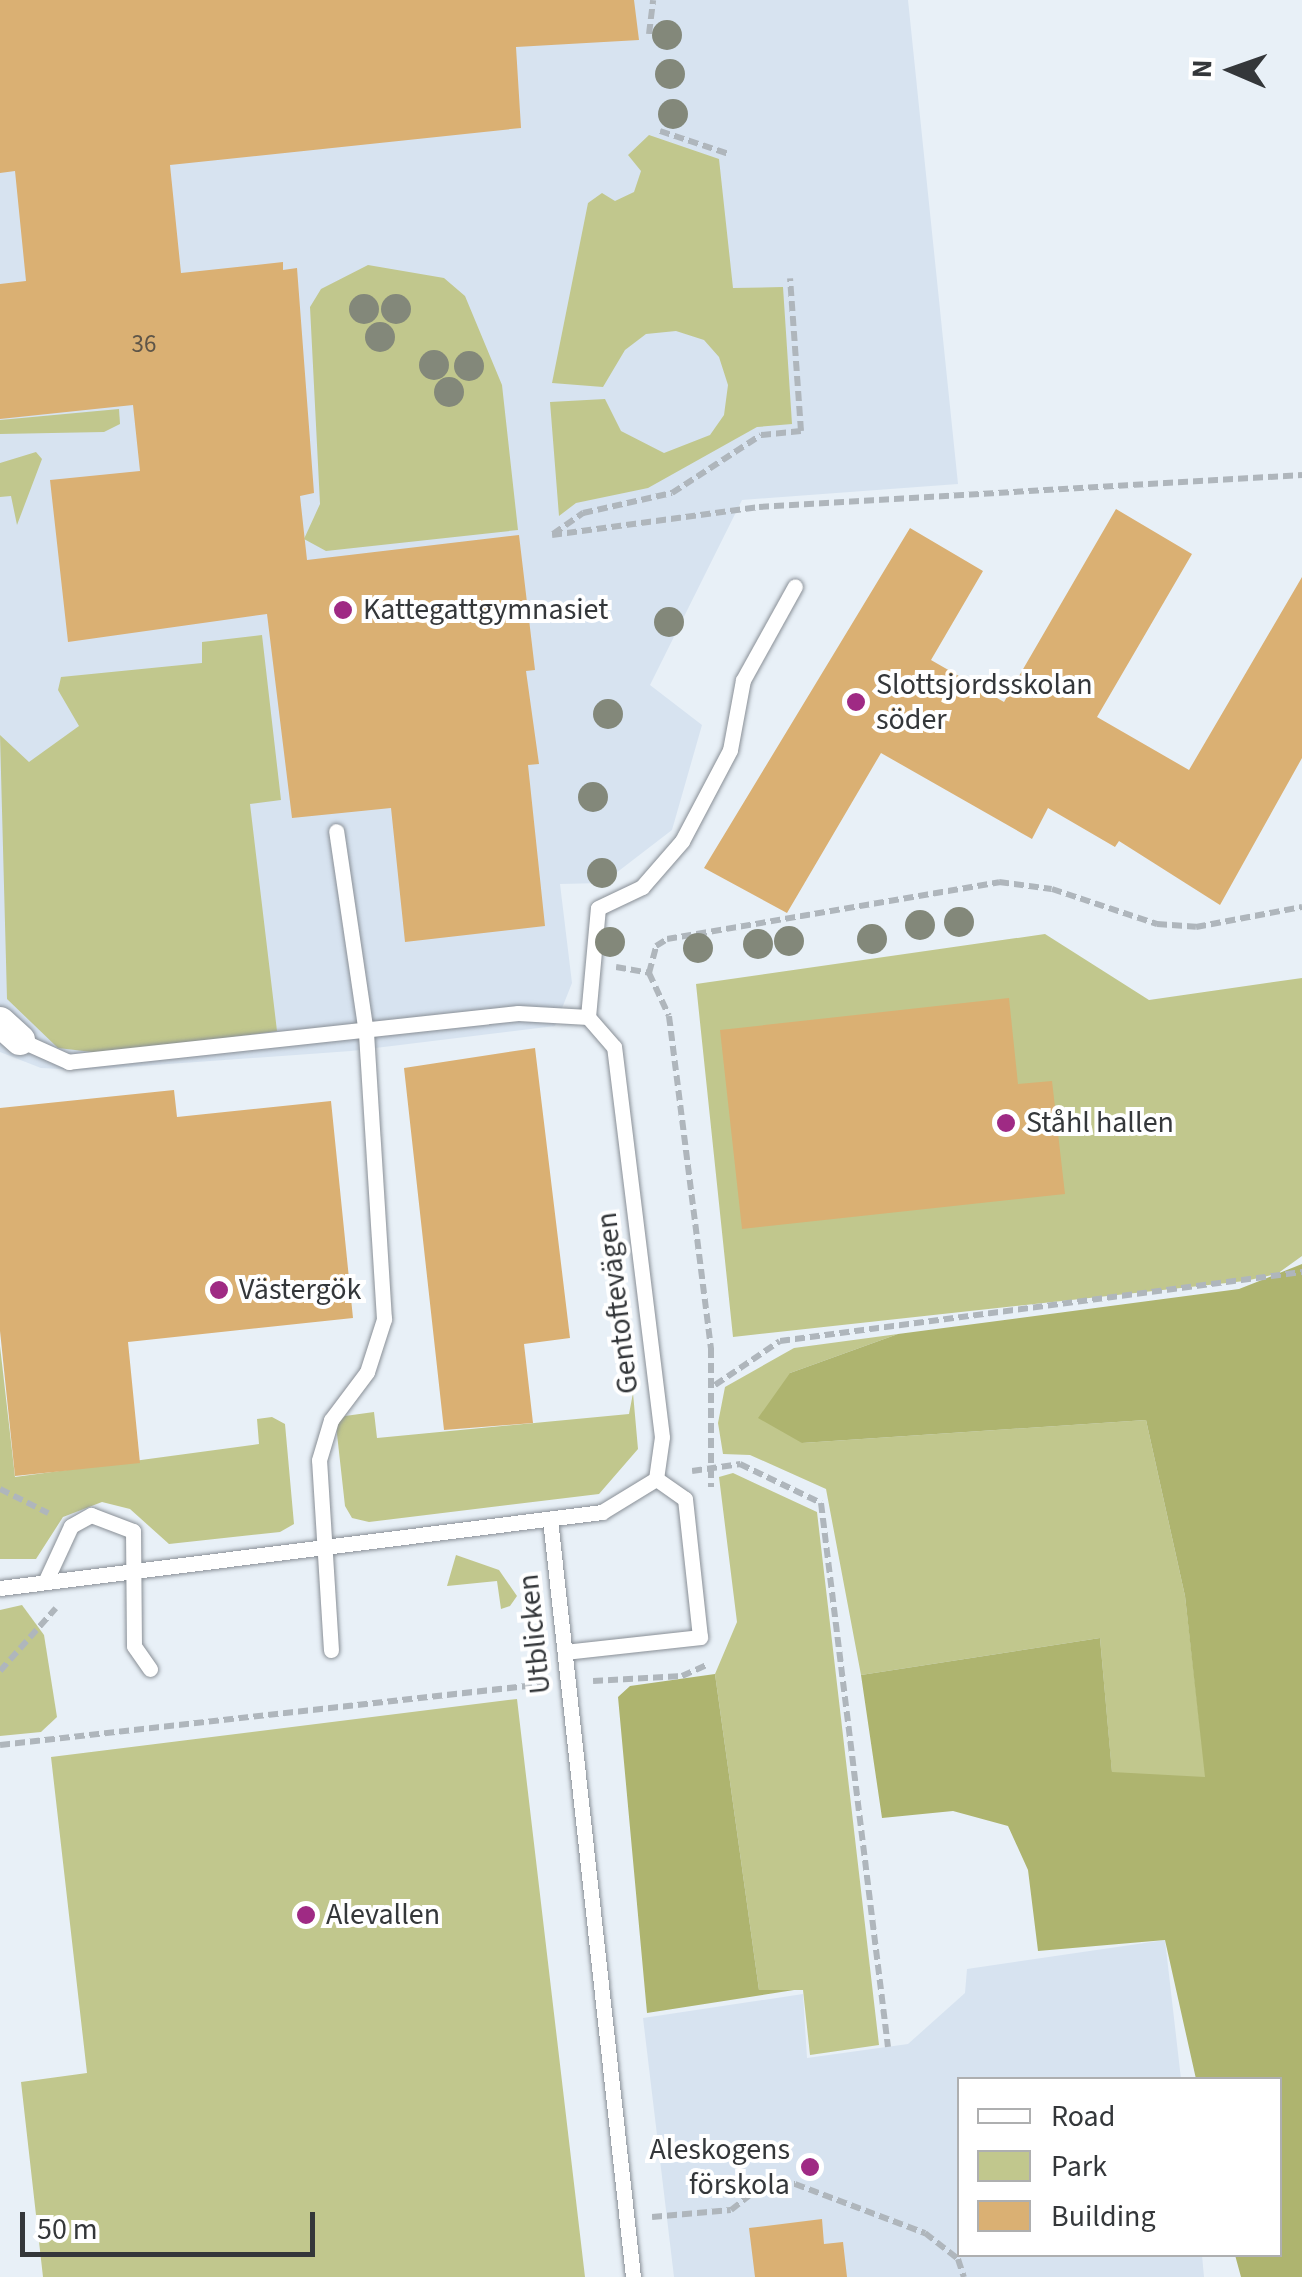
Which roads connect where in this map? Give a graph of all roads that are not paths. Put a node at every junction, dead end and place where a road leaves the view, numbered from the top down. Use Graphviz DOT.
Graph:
graph roads {
  1 [pos="795,586"];
  2 [pos="336,831"];
  3 [pos="588,1017"];
  4 [pos="10,1031"];
  5 [pos="366,1033"];
  6 [pos="656,1479"];
  7 [pos="550,1519"];
  8 [pos="324,1546"];
  9 [pos="138,1568"];
  10 [pos="47,1578"];
  11 [pos="0,1580"];
  12 [pos="18,1582"];
  13 [pos="0,1588"];
  14 [pos="330,1650"];
  15 [pos="565,1652"];
  16 [pos="150,1669"];
  17 [pos="634,2277"];
  1 -- 3 [label="lane"];
  2 -- 5 [label="lane"];
  3 -- 5 [label="lane"];
  3 -- 6 [label="lane, Gentoftevägen"];
  4 -- 5 [label="lane"];
  5 -- 8 [label="lane"];
  6 -- 7 [label="lane"];
  6 -- 15 [label="lane"];
  7 -- 8 [label="lane"];
  7 -- 15 [label="lane, Utblicken"];
  8 -- 9 [label="lane"];
  8 -- 14 [label="lane"];
  9 -- 10 [label="lane"];
  9 -- 10 [label="lane"];
  9 -- 16 [label="lane"];
  10 -- 12 [label="lane"];
  11 -- 12 [label="lane"];
  12 -- 13 [label="lane"];
  15 -- 17 [label="lane, Utblicken"];
}
